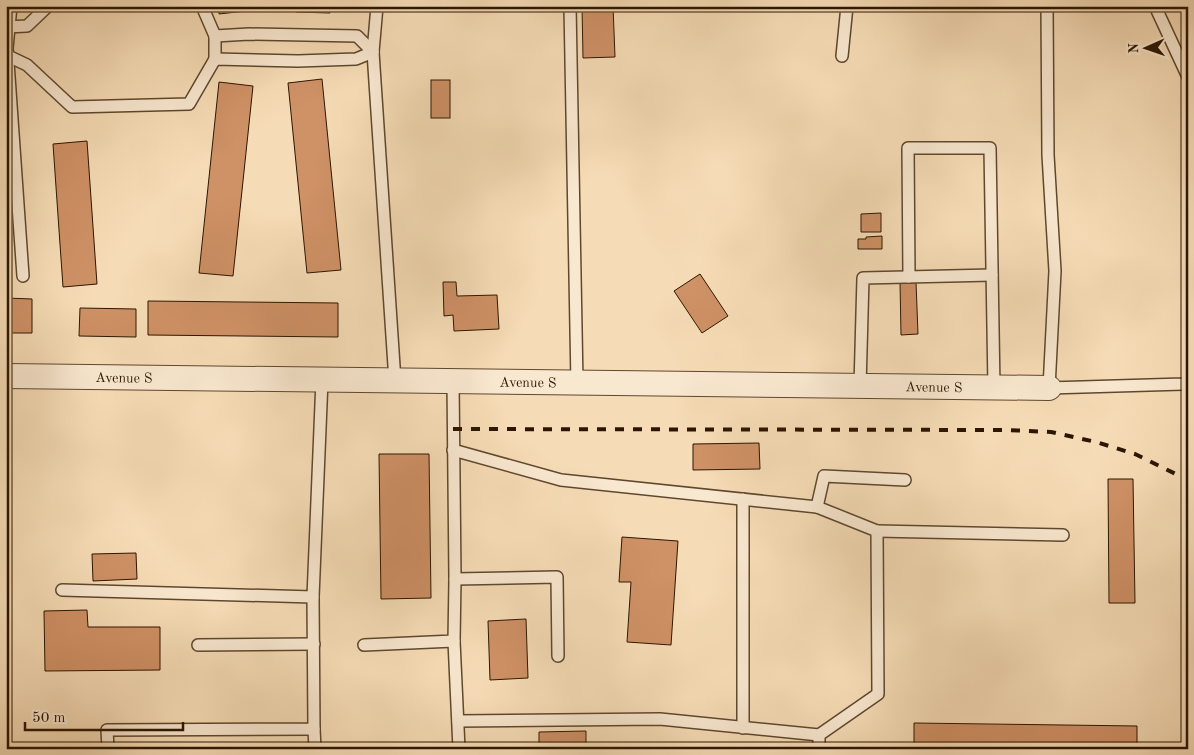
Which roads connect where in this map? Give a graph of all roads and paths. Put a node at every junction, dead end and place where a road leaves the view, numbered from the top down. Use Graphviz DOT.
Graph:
graph roads {
  1 [pos="11,6"];
  2 [pos="48,6"];
  3 [pos="202,6"];
  4 [pos="377,6"];
  5 [pos="570,6"];
  6 [pos="847,6"];
  7 [pos="1047,6"];
  8 [pos="1155,6"];
  9 [pos="8,27"];
  10 [pos="215,36"];
  11 [pos="373,52"];
  12 [pos="7,55"];
  13 [pos="842,56"];
  14 [pos="215,59"];
  15 [pos="1188,77"];
  16 [pos="992,275"];
  17 [pos="23,276"];
  18 [pos="910,277"];
  19 [pos="6,376"];
  20 [pos="322,380"];
  21 [pos="395,381"];
  22 [pos="453,382"];
  23 [pos="1188,382"];
  24 [pos="577,383"];
  25 [pos="860,386"];
  26 [pos="994,388"];
  27 [pos="1050,388"];
  28 [pos="453,450"];
  29 [pos="905,480"];
  30 [pos="743,500"];
  31 [pos="817,507"];
  32 [pos="877,531"];
  33 [pos="1063,535"];
  34 [pos="455,579"];
  35 [pos="62,590"];
  36 [pos="313,597"];
  37 [pos="454,641"];
  38 [pos="314,644"];
  39 [pos="364,644"];
  40 [pos="198,645"];
  41 [pos="558,656"];
  42 [pos="458,721"];
  43 [pos="742,728"];
  44 [pos="314,729"];
  45 [pos="819,736"];
  46 [pos="108,749"];
  47 [pos="314,749"];
  48 [pos="459,749"];
  49 [pos="819,749"];
  1 -- 9 [label="lane"];
  2 -- 9 [label="lane"];
  3 -- 10 [label="lane"];
  4 -- 11 [label="lane"];
  5 -- 24 [label="lane"];
  6 -- 13 [label="lane"];
  7 -- 27 [label="lane"];
  8 -- 15 [label="lane"];
  9 -- 12 [label="lane"];
  10 -- 11 [label="lane"];
  10 -- 14 [label="lane"];
  11 -- 14 [label="lane"];
  11 -- 21 [label="lane"];
  12 -- 14 [label="lane"];
  12 -- 17 [label="lane"];
  16 -- 18 [label="lane"];
  16 -- 18 [label="lane"];
  16 -- 26 [label="lane"];
  18 -- 25 [label="lane"];
  19 -- 20 [label="street, Avenue S"];
  20 -- 21 [label="street, Avenue S"];
  20 -- 36 [label="lane"];
  21 -- 22 [label="street, Avenue S"];
  22 -- 24 [label="street, Avenue S"];
  22 -- 28 [label="lane"];
  23 -- 27 [label="lane"];
  24 -- 25 [label="street, Avenue S"];
  25 -- 26 [label="street, Avenue S"];
  26 -- 27 [label="street, Avenue S"];
  28 -- 30 [label="lane"];
  28 -- 34 [label="lane"];
  29 -- 31 [label="lane"];
  30 -- 31 [label="lane"];
  30 -- 43 [label="lane"];
  31 -- 32 [label="lane"];
  32 -- 33 [label="lane"];
  32 -- 45 [label="lane"];
  34 -- 37 [label="lane"];
  34 -- 41 [label="lane"];
  35 -- 36 [label="lane"];
  36 -- 38 [label="lane"];
  37 -- 39 [label="lane"];
  37 -- 42 [label="lane"];
  38 -- 40 [label="lane"];
  38 -- 44 [label="lane"];
  42 -- 43 [label="lane"];
  42 -- 48 [label="lane"];
  43 -- 45 [label="lane"];
  44 -- 46 [label="lane"];
  44 -- 47 [label="lane"];
  45 -- 49 [label="lane"];
}
